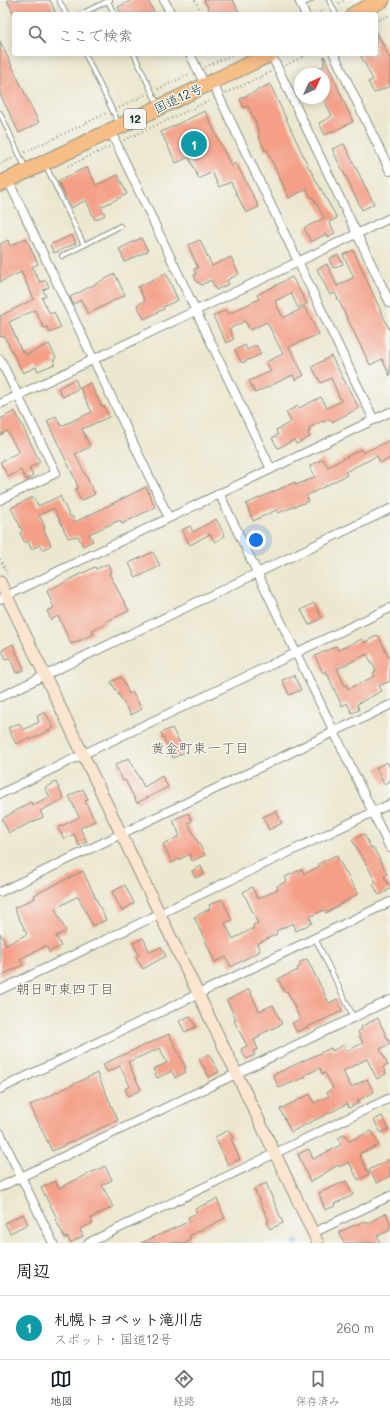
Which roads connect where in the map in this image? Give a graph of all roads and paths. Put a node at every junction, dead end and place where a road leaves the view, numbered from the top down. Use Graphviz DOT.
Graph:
graph roads {
  1 [pos="59,0"];
  2 [pos="164,0"];
  3 [pos="196,0"];
  4 [pos="311,0"];
  5 [pos="329,0"];
  6 [pos="382,0"];
  7 [pos="109,1"];
  8 [pos="300,2"];
  9 [pos="65,12"];
  10 [pos="85,12"];
  11 [pos="113,12"];
  12 [pos="170,12"];
  13 [pos="201,12"];
  14 [pos="304,12"];
  15 [pos="335,12"];
  16 [pos="358,12"];
  17 [pos="390,15"];
  18 [pos="378,20"];
  19 [pos="86,56"];
  20 [pos="135,56"];
  21 [pos="191,56"];
  22 [pos="266,56"];
  23 [pos="271,56"];
  24 [pos="301,56"];
  25 [pos="335,56"];
  26 [pos="278,69"];
  27 [pos="208,84"];
  28 [pos="219,96"];
  29 [pos="159,107"];
  30 [pos="0,113"];
  31 [pos="115,133"];
  32 [pos="47,168"];
  33 [pos="27,170"];
  34 [pos="390,171"];
  35 [pos="4,182"];
  36 [pos="390,218"];
  37 [pos="120,226"];
  38 [pos="356,234"];
  39 [pos="84,245"];
  40 [pos="62,256"];
  41 [pos="298,261"];
  42 [pos="390,303"];
  43 [pos="196,310"];
  44 [pos="0,359"];
  45 [pos="93,360"];
  46 [pos="18,396"];
  47 [pos="0,404"];
  48 [pos="390,412"];
  49 [pos="374,420"];
  50 [pos="270,469"];
  51 [pos="219,493"];
  52 [pos="0,500"];
  53 [pos="390,509"];
  54 [pos="169,518"];
  55 [pos="257,572"];
  56 [pos="0,582"];
  57 [pos="3,597"];
  58 [pos="390,608"];
  59 [pos="296,654"];
  60 [pos="45,675"];
  61 [pos="0,697"];
  62 [pos="390,705"];
  63 [pos="334,732"];
  64 [pos="82,754"];
  65 [pos="0,794"];
  66 [pos="390,804"];
  67 [pos="373,812"];
  68 [pos="121,834"];
  69 [pos="390,848"];
  70 [pos="0,892"];
  71 [pos="390,902"];
  72 [pos="159,914"];
  73 [pos="315,938"];
  74 [pos="0,990"];
  75 [pos="199,994"];
  76 [pos="390,1000"];
  77 [pos="354,1018"];
  78 [pos="236,1074"];
  79 [pos="0,1089"];
  80 [pos="390,1098"];
  81 [pos="0,1133"];
  82 [pos="274,1154"];
  83 [pos="21,1177"];
  84 [pos="0,1187"];
  85 [pos="390,1196"];
  86 [pos="316,1238"];
  87 [pos="53,1243"];
  88 [pos="88,1243"];
  1 -- 9 [label="lane"];
  2 -- 12 [label="street"];
  3 -- 13 [label="path"];
  4 -- 8 [label="lane"];
  5 -- 15 [label="lane"];
  6 -- 16 [label="highway"];
  7 -- 10 [label="lane"];
  7 -- 11 [label="lane"];
  8 -- 14 [label="street"];
  17 -- 18 [label="path"];
  19 -- 31 [label="lane"];
  20 -- 29 [label="lane"];
  21 -- 27 [label="street"];
  22 -- 27 [label="highway, 国道12号 / 12"];
  23 -- 26 [label="street"];
  24 -- 26 [label="path"];
  25 -- 34 [label="street"];
  26 -- 28 [label="path"];
  26 -- 38 [label="street"];
  27 -- 28 [label="street"];
  27 -- 29 [label="highway, 国道12号 / 12"];
  28 -- 31 [label="path"];
  28 -- 41 [label="street"];
  29 -- 31 [label="highway, 国道12号 / 12"];
  30 -- 33 [label="lane"];
  31 -- 32 [label="highway, 国道12号 / 12"];
  31 -- 32 [label="path"];
  31 -- 43 [label="street"];
  32 -- 33 [label="highway, 国道12号 / 12"];
  32 -- 39 [label="lane"];
  33 -- 35 [label="highway, 国道12号 / 12"];
  35 -- 45 [label="street"];
  36 -- 38 [label="street"];
  37 -- 39 [label="lane"];
  38 -- 41 [label="street"];
  38 -- 42 [label="street"];
  39 -- 40 [label="lane"];
  41 -- 43 [label="street"];
  41 -- 49 [label="street"];
  43 -- 45 [label="street"];
  43 -- 50 [label="street"];
  44 -- 46 [label="street"];
  45 -- 46 [label="street"];
  45 -- 54 [label="street"];
  46 -- 47 [label="street"];
  46 -- 52 [label="street"];
  48 -- 49 [label="street"];
  49 -- 50 [label="street"];
  50 -- 51 [label="street"];
  51 -- 54 [label="street"];
  51 -- 55 [label="street"];
  53 -- 55 [label="street"];
  54 -- 57 [label="street"];
  55 -- 59 [label="street"];
  55 -- 60 [label="street"];
  56 -- 57 [label="street"];
  57 -- 60 [label="street"];
  58 -- 59 [label="street"];
  59 -- 63 [label="street"];
  59 -- 64 [label="street"];
  60 -- 61 [label="street"];
  60 -- 64 [label="street"];
  62 -- 63 [label="street"];
  63 -- 67 [label="street"];
  63 -- 68 [label="street"];
  64 -- 65 [label="street"];
  64 -- 68 [label="street"];
  66 -- 67 [label="street"];
  67 -- 69 [label="street"];
  67 -- 72 [label="street"];
  68 -- 70 [label="street"];
  68 -- 72 [label="street"];
  71 -- 73 [label="street"];
  72 -- 74 [label="street"];
  72 -- 75 [label="street"];
  73 -- 75 [label="street"];
  73 -- 77 [label="lane"];
  75 -- 78 [label="street"];
  75 -- 79 [label="street"];
  76 -- 77 [label="street"];
  77 -- 78 [label="street"];
  78 -- 82 [label="street"];
  78 -- 83 [label="street"];
  80 -- 82 [label="street"];
  81 -- 83 [label="street"];
  82 -- 86 [label="street"];
  82 -- 88 [label="street"];
  83 -- 84 [label="street"];
  83 -- 87 [label="street"];
  85 -- 86 [label="street"];
}
